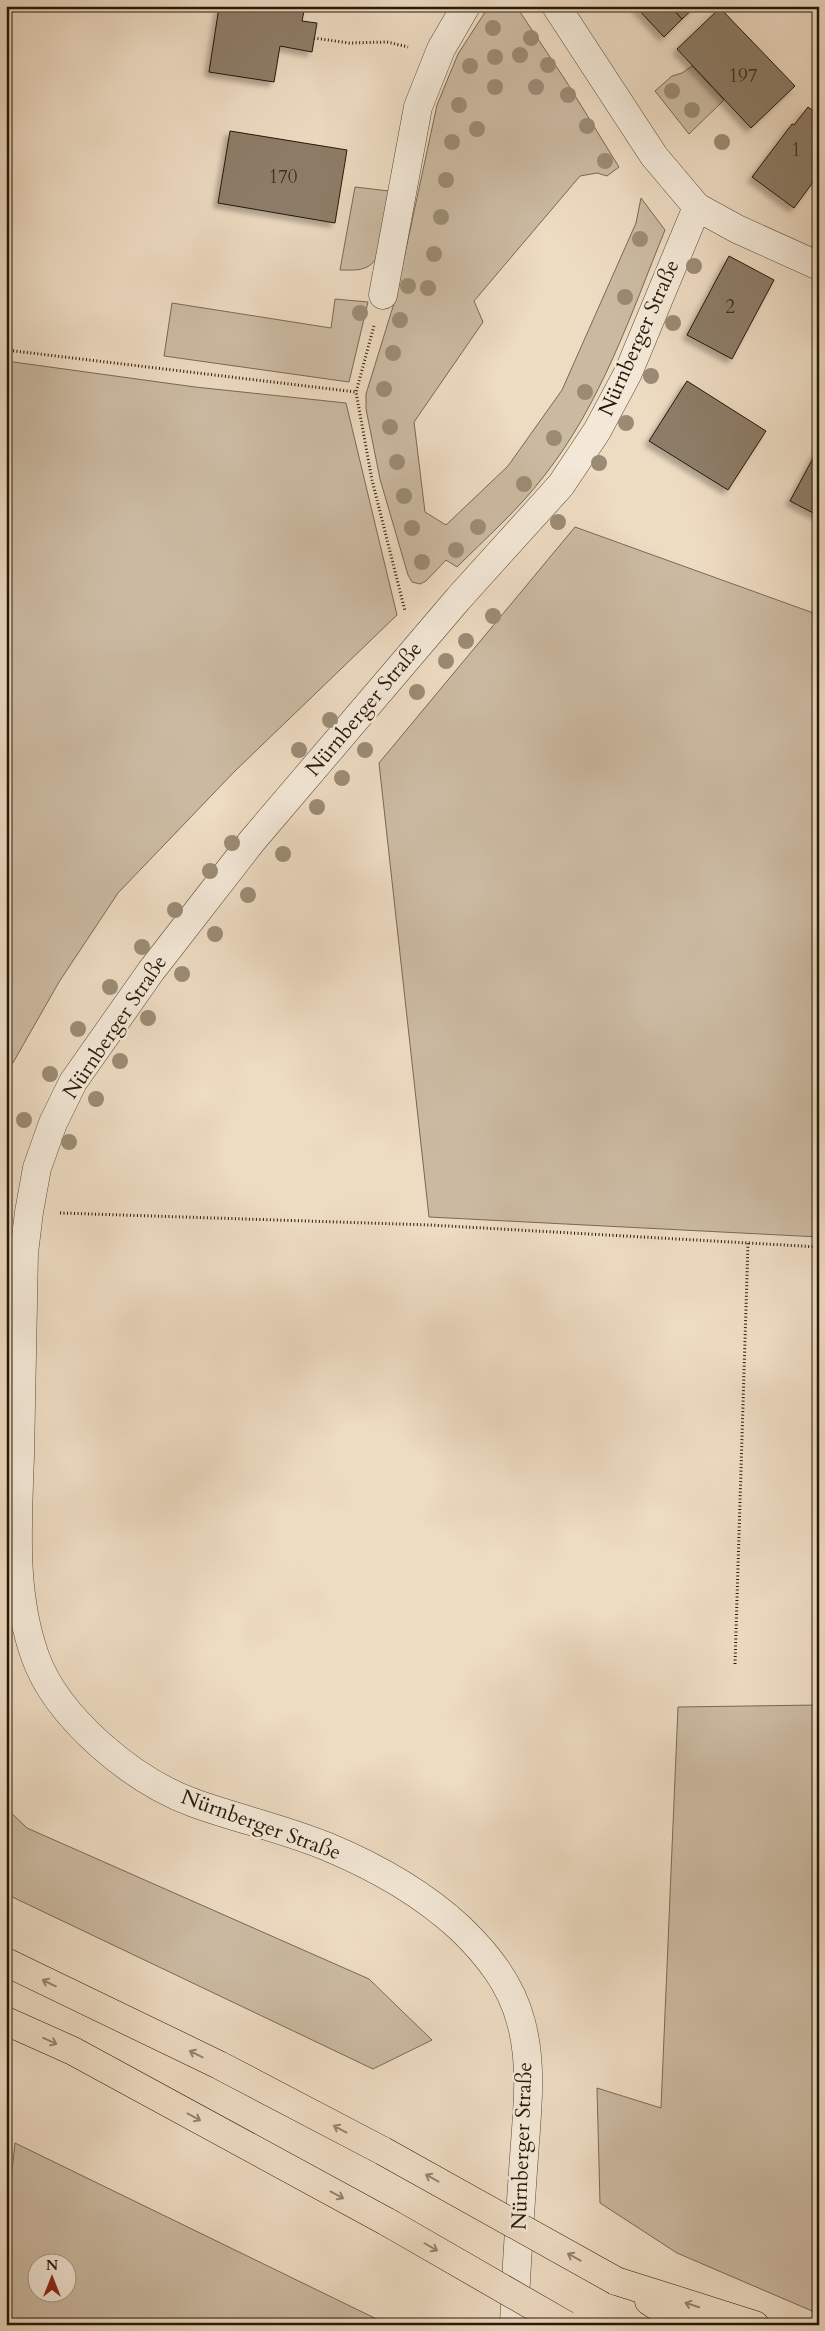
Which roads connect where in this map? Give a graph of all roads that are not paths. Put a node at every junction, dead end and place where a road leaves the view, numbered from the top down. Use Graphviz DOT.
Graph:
graph roads {
  1 [pos="466,6"];
  2 [pos="556,6"];
  3 [pos="697,207"];
  4 [pos="819,266"];
  5 [pos="383,295"];
  6 [pos="6,1962"];
  7 [pos="6,2020"];
  8 [pos="616,2281"];
  9 [pos="514,2325"];
  10 [pos="566,2325"];
  11 [pos="686,2325"];
  12 [pos="755,2325"];
  1 -- 5 [label="street"];
  2 -- 3 [label="street"];
  3 -- 4 [label="street"];
  3 -- 9 [label="street, Nürnberger Straße"];
  8 -- 6 [label="highway, one-way, bridge"];
  7 -- 10 [label="highway, one-way, bridge"];
  8 -- 11 [label="highway"];
  12 -- 8 [label="highway, one-way"];
}
